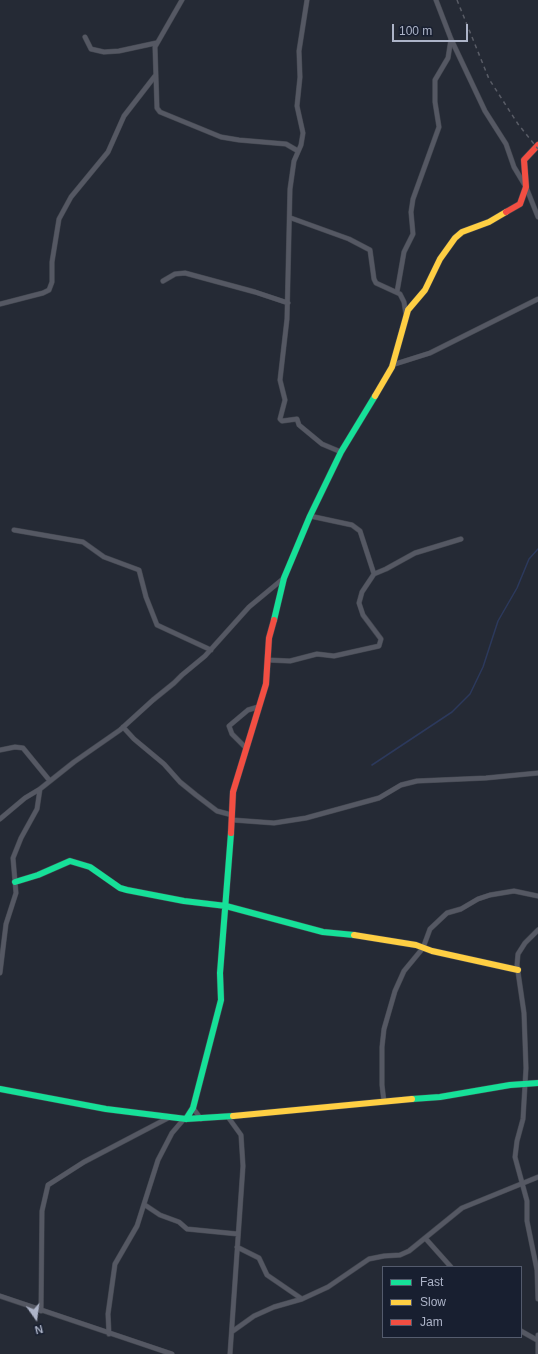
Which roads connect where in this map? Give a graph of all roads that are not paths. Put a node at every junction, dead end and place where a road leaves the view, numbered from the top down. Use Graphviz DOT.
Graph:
graph roads {
  1 [pos="182,0"];
  2 [pos="307,0"];
  3 [pos="436,0"];
  4 [pos="85,37"];
  5 [pos="451,39"];
  6 [pos="156,44"];
  7 [pos="155,76"];
  8 [pos="538,145"];
  9 [pos="298,151"];
  10 [pos="526,187"];
  11 [pos="538,217"];
  12 [pos="291,218"];
  13 [pos="163,281"];
  14 [pos="397,292"];
  15 [pos="538,299"];
  16 [pos="0,304"];
  17 [pos="288,304"];
  18 [pos="406,315"];
  19 [pos="392,365"];
  20 [pos="341,452"];
  21 [pos="310,516"];
  22 [pos="14,530"];
  23 [pos="461,539"];
  24 [pos="374,574"];
  25 [pos="284,578"];
  26 [pos="211,650"];
  27 [pos="268,660"];
  28 [pos="258,707"];
  29 [pos="123,727"];
  30 [pos="246,748"];
  31 [pos="0,750"];
  32 [pos="538,773"];
  33 [pos="50,781"];
  34 [pos="40,789"];
  35 [pos="232,818"];
  36 [pos="0,819"];
  37 [pos="15,882"];
  38 [pos="538,896"];
  39 [pos="226,906"];
  40 [pos="538,930"];
  41 [pos="423,948"];
  42 [pos="518,970"];
  43 [pos="0,973"];
  44 [pos="525,1083"];
  45 [pos="538,1083"];
  46 [pos="0,1089"];
  47 [pos="384,1102"];
  48 [pos="193,1108"];
  49 [pos="228,1117"];
  50 [pos="168,1118"];
  51 [pos="185,1119"];
  52 [pos="201,1119"];
  53 [pos="538,1177"];
  54 [pos="522,1184"];
  55 [pos="145,1205"];
  56 [pos="238,1234"];
  57 [pos="426,1239"];
  58 [pos="237,1246"];
  59 [pos="450,1266"];
  60 [pos="0,1296"];
  61 [pos="302,1299"];
  62 [pos="538,1299"];
  63 [pos="41,1311"];
  64 [pos="522,1330"];
  65 [pos="233,1331"];
  66 [pos="109,1334"];
  67 [pos="538,1337"];
  68 [pos="170,1354"];
  69 [pos="230,1354"];
  70 [pos="538,1354"];
  1 -- 6 [label="street"];
  2 -- 9 [label="street"];
  3 -- 5 [label="street"];
  4 -- 6 [label="street"];
  5 -- 10 [label="street"];
  5 -- 14 [label="street"];
  6 -- 7 [label="street"];
  7 -- 9 [label="street"];
  7 -- 16 [label="street"];
  8 -- 10 [label="street"];
  9 -- 12 [label="street"];
  10 -- 11 [label="street"];
  10 -- 18 [label="street"];
  12 -- 14 [label="street"];
  12 -- 17 [label="street"];
  13 -- 17 [label="street"];
  14 -- 18 [label="street"];
  15 -- 19 [label="street"];
  17 -- 20 [label="street"];
  18 -- 19 [label="street"];
  19 -- 20 [label="street"];
  20 -- 21 [label="street"];
  21 -- 24 [label="street"];
  21 -- 25 [label="street"];
  22 -- 26 [label="street"];
  23 -- 24 [label="street"];
  24 -- 27 [label="street"];
  25 -- 26 [label="street"];
  25 -- 27 [label="street"];
  26 -- 29 [label="street"];
  27 -- 28 [label="street"];
  28 -- 30 [label="street"];
  28 -- 30 [label="street"];
  29 -- 33 [label="street"];
  29 -- 35 [label="street"];
  30 -- 35 [label="street"];
  31 -- 33 [label="street"];
  32 -- 35 [label="street"];
  33 -- 34 [label="street"];
  34 -- 36 [label="street"];
  34 -- 37 [label="street"];
  35 -- 39 [label="street"];
  37 -- 39 [label="street"];
  37 -- 43 [label="street"];
  38 -- 41 [label="street"];
  39 -- 41 [label="street"];
  39 -- 48 [label="street"];
  40 -- 42 [label="street"];
  41 -- 42 [label="street"];
  41 -- 47 [label="street"];
  42 -- 44 [label="street"];
  44 -- 45 [label="street"];
  44 -- 47 [label="street"];
  44 -- 54 [label="street"];
  46 -- 50 [label="street"];
  47 -- 49 [label="street"];
  48 -- 51 [label="street"];
  48 -- 52 [label="street"];
  49 -- 52 [label="street"];
  49 -- 56 [label="street"];
  50 -- 51 [label="street"];
  50 -- 63 [label="street"];
  51 -- 52 [label="street"];
  51 -- 55 [label="street"];
  53 -- 54 [label="street"];
  54 -- 57 [label="street"];
  54 -- 62 [label="street"];
  55 -- 56 [label="street"];
  55 -- 66 [label="street"];
  56 -- 58 [label="street"];
  57 -- 59 [label="street"];
  57 -- 61 [label="street"];
  58 -- 61 [label="street"];
  58 -- 65 [label="street"];
  60 -- 63 [label="street"];
  61 -- 65 [label="street"];
  63 -- 66 [label="street"];
  64 -- 67 [label="street"];
  65 -- 69 [label="street"];
  66 -- 68 [label="street"];
  67 -- 70 [label="street"];
}
